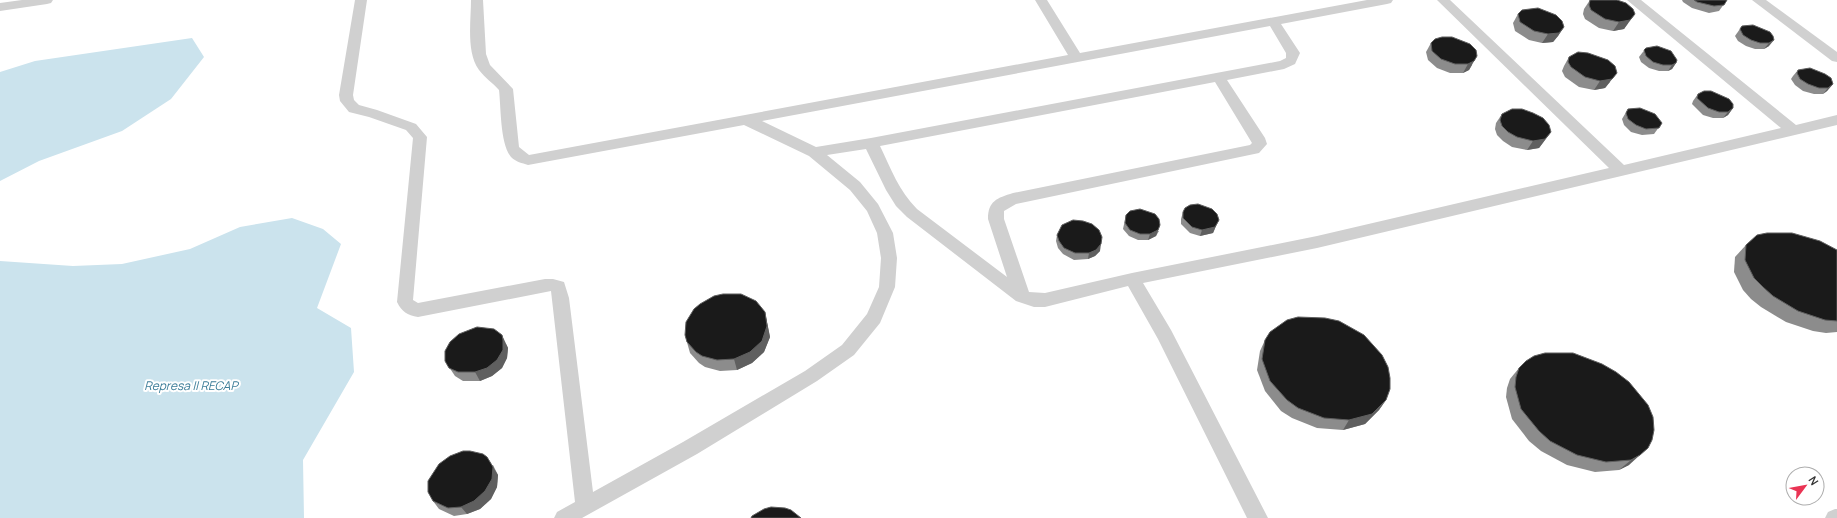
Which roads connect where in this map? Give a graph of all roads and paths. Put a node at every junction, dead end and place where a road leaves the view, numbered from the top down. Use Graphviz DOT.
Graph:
graph roads {
  1 [pos="47,0"];
  2 [pos="361,0"];
  3 [pos="477,0"];
  4 [pos="1041,0"];
  5 [pos="1388,0"];
  6 [pos="1443,0"];
  7 [pos="1633,0"];
  8 [pos="1758,0"];
  9 [pos="1343,4"];
  10 [pos="0,7"];
  11 [pos="1274,21"];
  12 [pos="1076,58"];
  13 [pos="1837,58"];
  14 [pos="1218,77"];
  15 [pos="747,120"];
  16 [pos="1837,120"];
  17 [pos="1793,130"];
  18 [pos="871,143"];
  19 [pos="814,152"];
  20 [pos="1621,171"];
  21 [pos="1132,279"];
  22 [pos="1022,296"];
  23 [pos="585,507"];
  24 [pos="564,518"];
  25 [pos="1258,518"];
  1 -- 10 [label="lane"];
  2 -- 23 [label="lane"];
  3 -- 15 [label="lane"];
  4 -- 12 [label="lane"];
  5 -- 9 [label="lane"];
  6 -- 20 [label="lane"];
  7 -- 17 [label="lane"];
  8 -- 13 [label="lane"];
  9 -- 11 [label="lane"];
  11 -- 12 [label="lane"];
  11 -- 14 [label="lane"];
  12 -- 15 [label="lane"];
  14 -- 18 [label="lane"];
  14 -- 22 [label="lane"];
  15 -- 19 [label="lane"];
  16 -- 17 [label="lane"];
  17 -- 20 [label="lane"];
  18 -- 19 [label="lane"];
  18 -- 22 [label="lane"];
  19 -- 23 [label="lane"];
  20 -- 21 [label="lane"];
  21 -- 22 [label="lane"];
  21 -- 25 [label="lane"];
  23 -- 24 [label="lane"];
}
